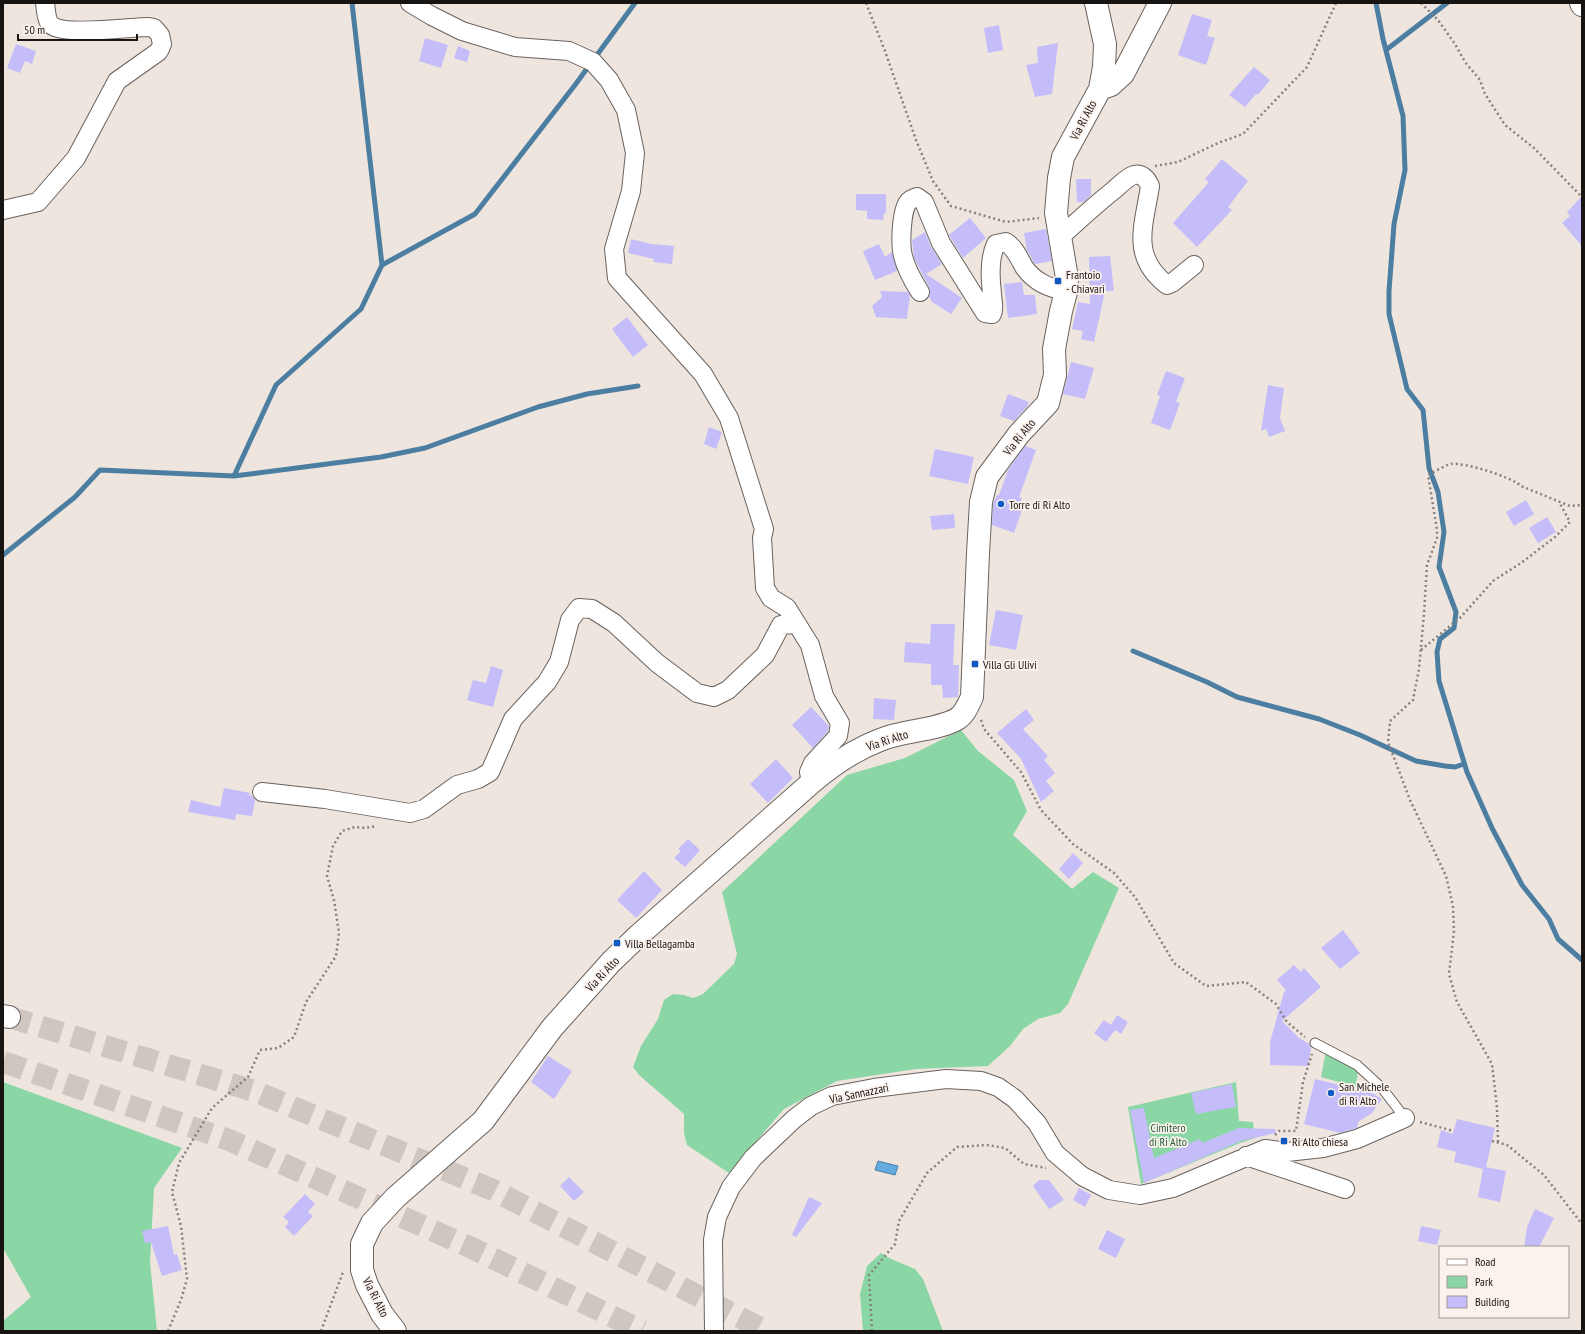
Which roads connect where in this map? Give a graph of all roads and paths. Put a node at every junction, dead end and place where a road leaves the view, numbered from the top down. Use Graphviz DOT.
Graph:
graph roads {
  1 [pos="45,3"];
  2 [pos="410,3"];
  3 [pos="866,3"];
  4 [pos="1096,3"];
  5 [pos="1160,3"];
  6 [pos="1336,3"];
  7 [pos="1421,3"];
  8 [pos="1100,89"];
  9 [pos="1154,166"];
  10 [pos="1582,198"];
  11 [pos="3,210"];
  12 [pos="1056,213"];
  13 [pos="1060,238"];
  14 [pos="1194,265"];
  15 [pos="920,292"];
  16 [pos="1066,292"];
  17 [pos="1559,501"];
  18 [pos="1582,505"];
  19 [pos="795,624"];
  20 [pos="1420,651"];
  21 [pos="972,697"];
  22 [pos="811,783"];
  23 [pos="262,792"];
  24 [pos="378,825"];
  25 [pos="1315,1043"];
  26 [pos="1405,1118"];
  27 [pos="1279,1131"];
  28 [pos="1454,1131"];
  29 [pos="1492,1141"];
  30 [pos="1498,1142"];
  31 [pos="1246,1156"];
  32 [pos="1053,1170"];
  33 [pos="1345,1189"];
  34 [pos="1582,1224"];
  35 [pos="362,1259"];
  36 [pos="168,1331"];
  37 [pos="321,1331"];
  38 [pos="395,1331"];
  39 [pos="714,1331"];
  40 [pos="872,1331"];
  1 -- 11 [label="street"];
  2 -- 19 [label="street"];
  3 -- 12 [label="path"];
  4 -- 8 [label="street, Via Ri Alto"];
  5 -- 8 [label="street"];
  6 -- 9 [label="path"];
  7 -- 10 [label="path"];
  8 -- 12 [label="street, Via Ri Alto"];
  12 -- 13 [label="street, Via Ri Alto"];
  13 -- 14 [label="street"];
  13 -- 16 [label="street, Via Ri Alto"];
  15 -- 16 [label="street"];
  16 -- 21 [label="street, Via Ri Alto"];
  17 -- 18 [label="path"];
  17 -- 20 [label="path"];
  17 -- 20 [label="path"];
  19 -- 22 [label="street"];
  19 -- 23 [label="street"];
  20 -- 30 [label="path"];
  21 -- 22 [label="street, Via Ri Alto"];
  21 -- 25 [label="path"];
  22 -- 35 [label="street, Via Ri Alto"];
  24 -- 36 [label="path"];
  25 -- 26 [label="lane"];
  25 -- 27 [label="path"];
  26 -- 28 [label="path"];
  26 -- 31 [label="street, Via Sannazzari"];
  29 -- 30 [label="path"];
  30 -- 34 [label="path"];
  31 -- 33 [label="street"];
  31 -- 39 [label="street, Via Sannazzari"];
  32 -- 40 [label="path"];
  35 -- 37 [label="path"];
  35 -- 38 [label="street, Via Ri Alto"];
}
